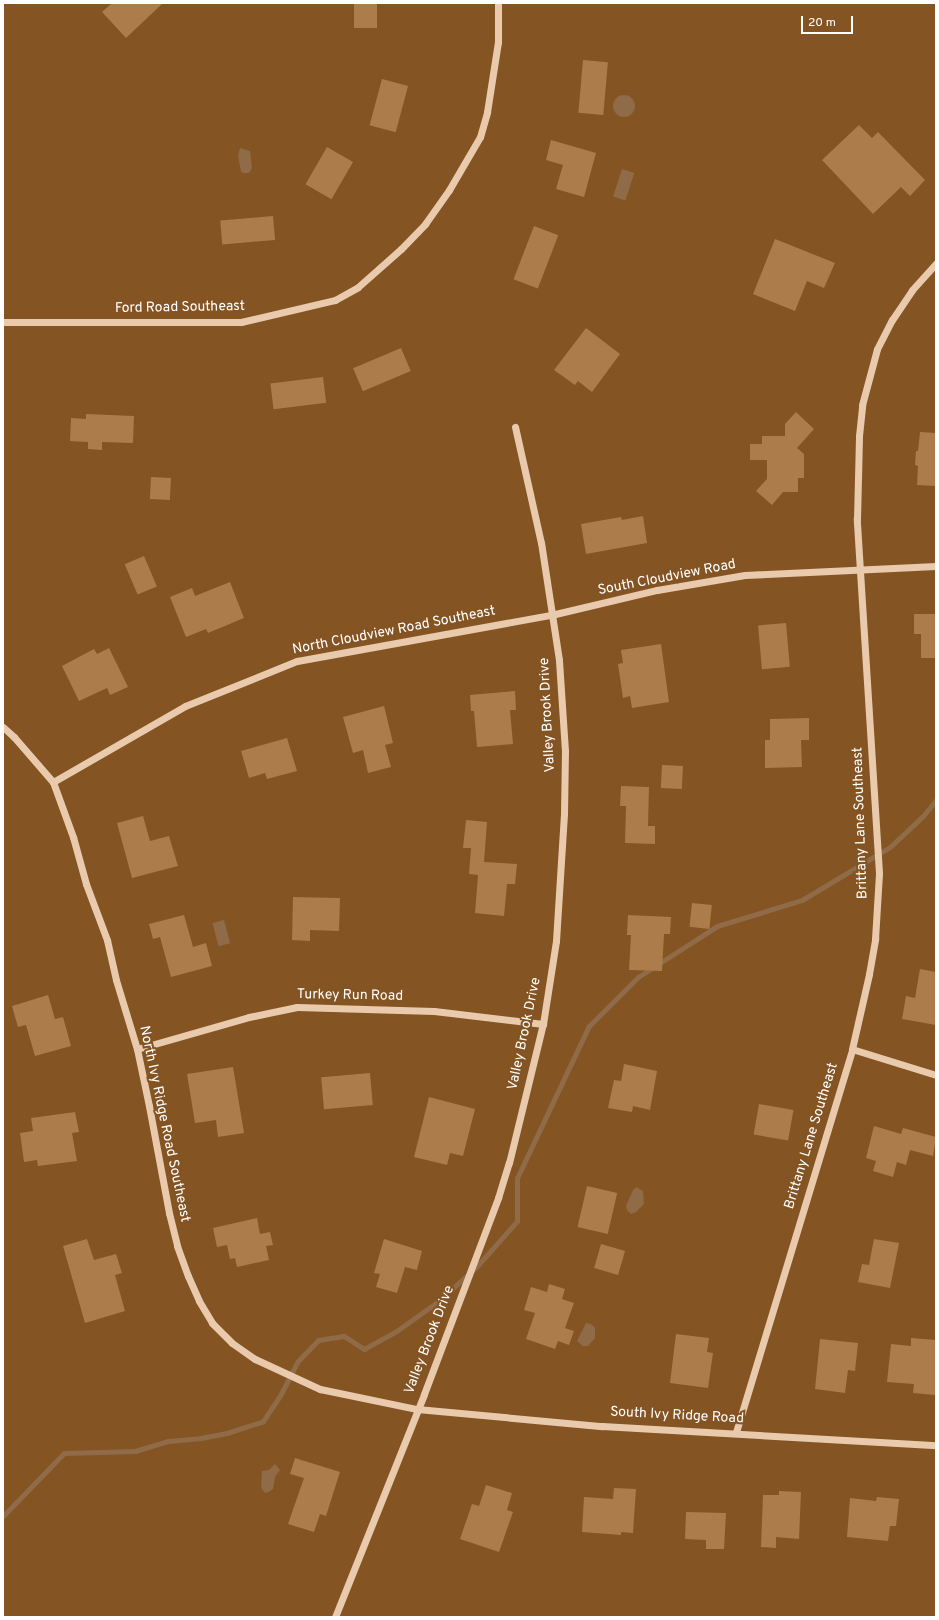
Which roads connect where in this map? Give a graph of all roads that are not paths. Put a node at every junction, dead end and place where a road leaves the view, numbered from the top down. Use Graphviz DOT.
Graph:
graph roads {
  1 [pos="498,3"];
  2 [pos="936,263"];
  3 [pos="3,322"];
  4 [pos="515,427"];
  5 [pos="936,566"];
  6 [pos="860,568"];
  7 [pos="551,615"];
  8 [pos="3,727"];
  9 [pos="53,782"];
  10 [pos="543,1024"];
  11 [pos="137,1049"];
  12 [pos="852,1049"];
  13 [pos="936,1075"];
  14 [pos="417,1409"];
  15 [pos="736,1432"];
  16 [pos="936,1445"];
  17 [pos="335,1617"];
  1 -- 3 [label="street, Ford Road Southeast"];
  2 -- 6 [label="street, Brittany Lane Southeast"];
  4 -- 7 [label="street, Valley Brook Drive"];
  5 -- 6 [label="street, South Cloudview Road"];
  6 -- 7 [label="street, South Cloudview Road"];
  6 -- 12 [label="street, Brittany Lane Southeast"];
  7 -- 9 [label="street, North Cloudview Road Southeast"];
  7 -- 10 [label="street, Valley Brook Drive"];
  8 -- 9 [label="street, North Ivy Ridge Road Southeast"];
  9 -- 11 [label="street, North Ivy Ridge Road Southeast"];
  10 -- 11 [label="street, Turkey Run Road"];
  10 -- 14 [label="street, Valley Brook Drive"];
  11 -- 14 [label="street, North Ivy Ridge Road Southeast"];
  12 -- 13 [label="street"];
  12 -- 15 [label="street, Brittany Lane Southeast"];
  14 -- 15 [label="street, South Ivy Ridge Road"];
  14 -- 17 [label="street, Valley Brook Drive"];
  15 -- 16 [label="street, South Ivy Ridge Road"];
}
